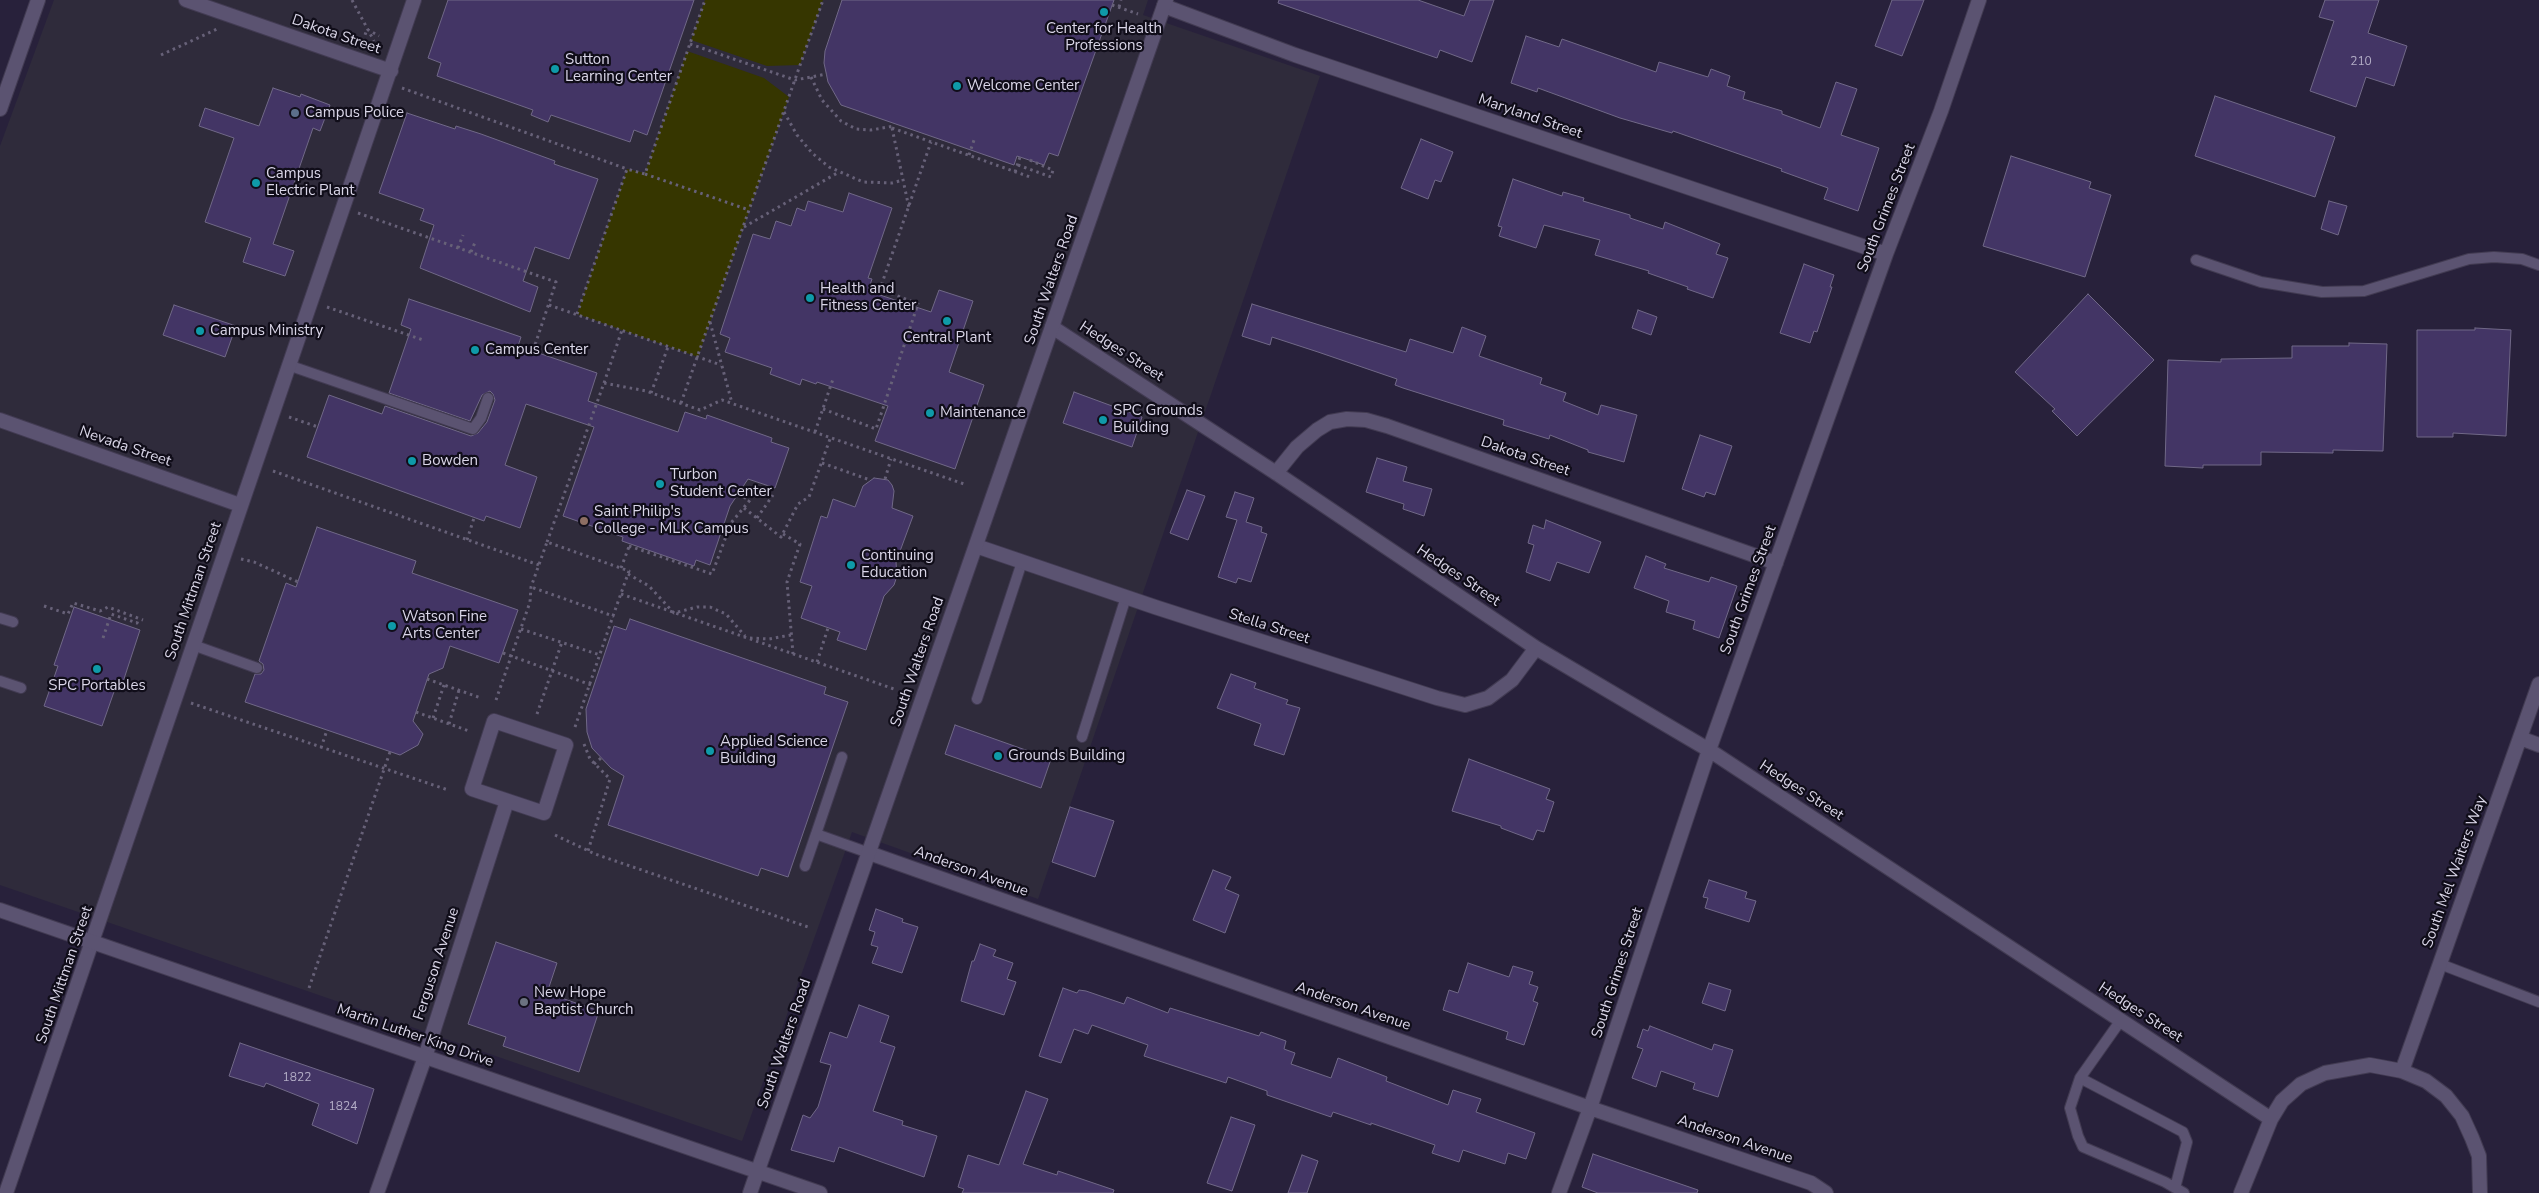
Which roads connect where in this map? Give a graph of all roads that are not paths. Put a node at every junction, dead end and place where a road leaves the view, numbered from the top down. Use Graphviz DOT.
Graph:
graph roads {
  1 [pos="38,0"];
  2 [pos="186,0"];
  3 [pos="414,0"];
  4 [pos="1979,0"];
  5 [pos="1165,3"];
  6 [pos="391,71"];
  7 [pos="0,109"];
  8 [pos="1886,254"];
  9 [pos="2196,260"];
  10 [pos="2539,265"];
  11 [pos="1052,327"];
  12 [pos="288,365"];
  13 [pos="488,398"];
  14 [pos="0,420"];
  15 [pos="1276,472"];
  16 [pos="240,505"];
  17 [pos="976,546"];
  18 [pos="1022,562"];
  19 [pos="1776,563"];
  20 [pos="1126,597"];
  21 [pos="0,618"];
  22 [pos="13,622"];
  23 [pos="193,645"];
  24 [pos="1536,648"];
  25 [pos="257,668"];
  26 [pos="0,681"];
  27 [pos="2539,684"];
  28 [pos="21,688"];
  29 [pos="977,699"];
  30 [pos="1082,737"];
  31 [pos="2520,738"];
  32 [pos="2539,745"];
  33 [pos="1708,750"];
  34 [pos="842,757"];
  35 [pos="508,801"];
  36 [pos="816,834"];
  37 [pos="869,853"];
  38 [pos="805,866"];
  39 [pos="0,910"];
  40 [pos="93,943"];
  41 [pos="2440,964"];
  42 [pos="2539,1002"];
  43 [pos="2121,1020"];
  44 [pos="425,1057"];
  45 [pos="2402,1071"];
  46 [pos="2080,1078"];
  47 [pos="1590,1108"];
  48 [pos="2271,1119"];
  49 [pos="757,1172"];
  50 [pos="2180,1190"];
  51 [pos="6,1193"];
  52 [pos="377,1193"];
  53 [pos="750,1193"];
  54 [pos="820,1193"];
  55 [pos="1559,1193"];
  56 [pos="1826,1193"];
  57 [pos="2240,1193"];
  58 [pos="2480,1193"];
  1 -- 7 [label="street"];
  2 -- 6 [label="street, Dakota Street"];
  3 -- 6 [label="street, South Mittman Street"];
  4 -- 8 [label="street, South Grimes Street"];
  5 -- 8 [label="street, Maryland Street"];
  5 -- 11 [label="street, South Walters Road"];
  6 -- 12 [label="street, South Mittman Street"];
  8 -- 19 [label="street, South Grimes Street"];
  9 -- 10 [label="lane"];
  11 -- 15 [label="street, Hedges Street"];
  11 -- 17 [label="street, South Walters Road"];
  12 -- 13 [label="lane"];
  12 -- 16 [label="street, South Mittman Street"];
  14 -- 16 [label="street, Nevada Street"];
  15 -- 19 [label="street, Dakota Street"];
  15 -- 24 [label="street, Hedges Street"];
  16 -- 23 [label="street, South Mittman Street"];
  17 -- 18 [label="street, Stella Street"];
  17 -- 37 [label="street, South Walters Road"];
  18 -- 20 [label="street, Stella Street"];
  18 -- 29 [label="lane"];
  19 -- 33 [label="street, South Grimes Street"];
  20 -- 24 [label="street, Stella Street"];
  20 -- 30 [label="lane"];
  21 -- 22 [label="lane"];
  23 -- 25 [label="lane"];
  23 -- 40 [label="street, South Mittman Street"];
  24 -- 33 [label="street, Hedges Street"];
  26 -- 28 [label="lane"];
  27 -- 31 [label="street, South Mel Waiters Way"];
  31 -- 32 [label="street"];
  31 -- 41 [label="street, South Mel Waiters Way"];
  33 -- 43 [label="street, Hedges Street"];
  33 -- 47 [label="street, South Grimes Street"];
  34 -- 36 [label="lane"];
  35 -- 35 [label="street"];
  35 -- 44 [label="street, Ferguson Avenue"];
  36 -- 37 [label="lane"];
  36 -- 38 [label="lane"];
  37 -- 47 [label="street, Anderson Avenue"];
  37 -- 49 [label="street, South Walters Road"];
  39 -- 40 [label="street, Martin Luther King Drive"];
  40 -- 44 [label="street, Martin Luther King Drive"];
  40 -- 51 [label="street, South Mittman Street"];
  41 -- 42 [label="lane"];
  41 -- 45 [label="street, South Mel Waiters Way"];
  43 -- 46 [label="lane"];
  43 -- 48 [label="street, Hedges Street"];
  44 -- 49 [label="street, Martin Luther King Drive"];
  44 -- 52 [label="street, Ferguson Avenue"];
  45 -- 48 [label="street"];
  45 -- 58 [label="street"];
  46 -- 50 [label="lane"];
  46 -- 50 [label="lane"];
  47 -- 55 [label="street, South Grimes Street"];
  47 -- 56 [label="street, Anderson Avenue"];
  48 -- 57 [label="street"];
  49 -- 53 [label="street, South Walters Road"];
  49 -- 54 [label="street, Martin Luther King Drive"];
}
